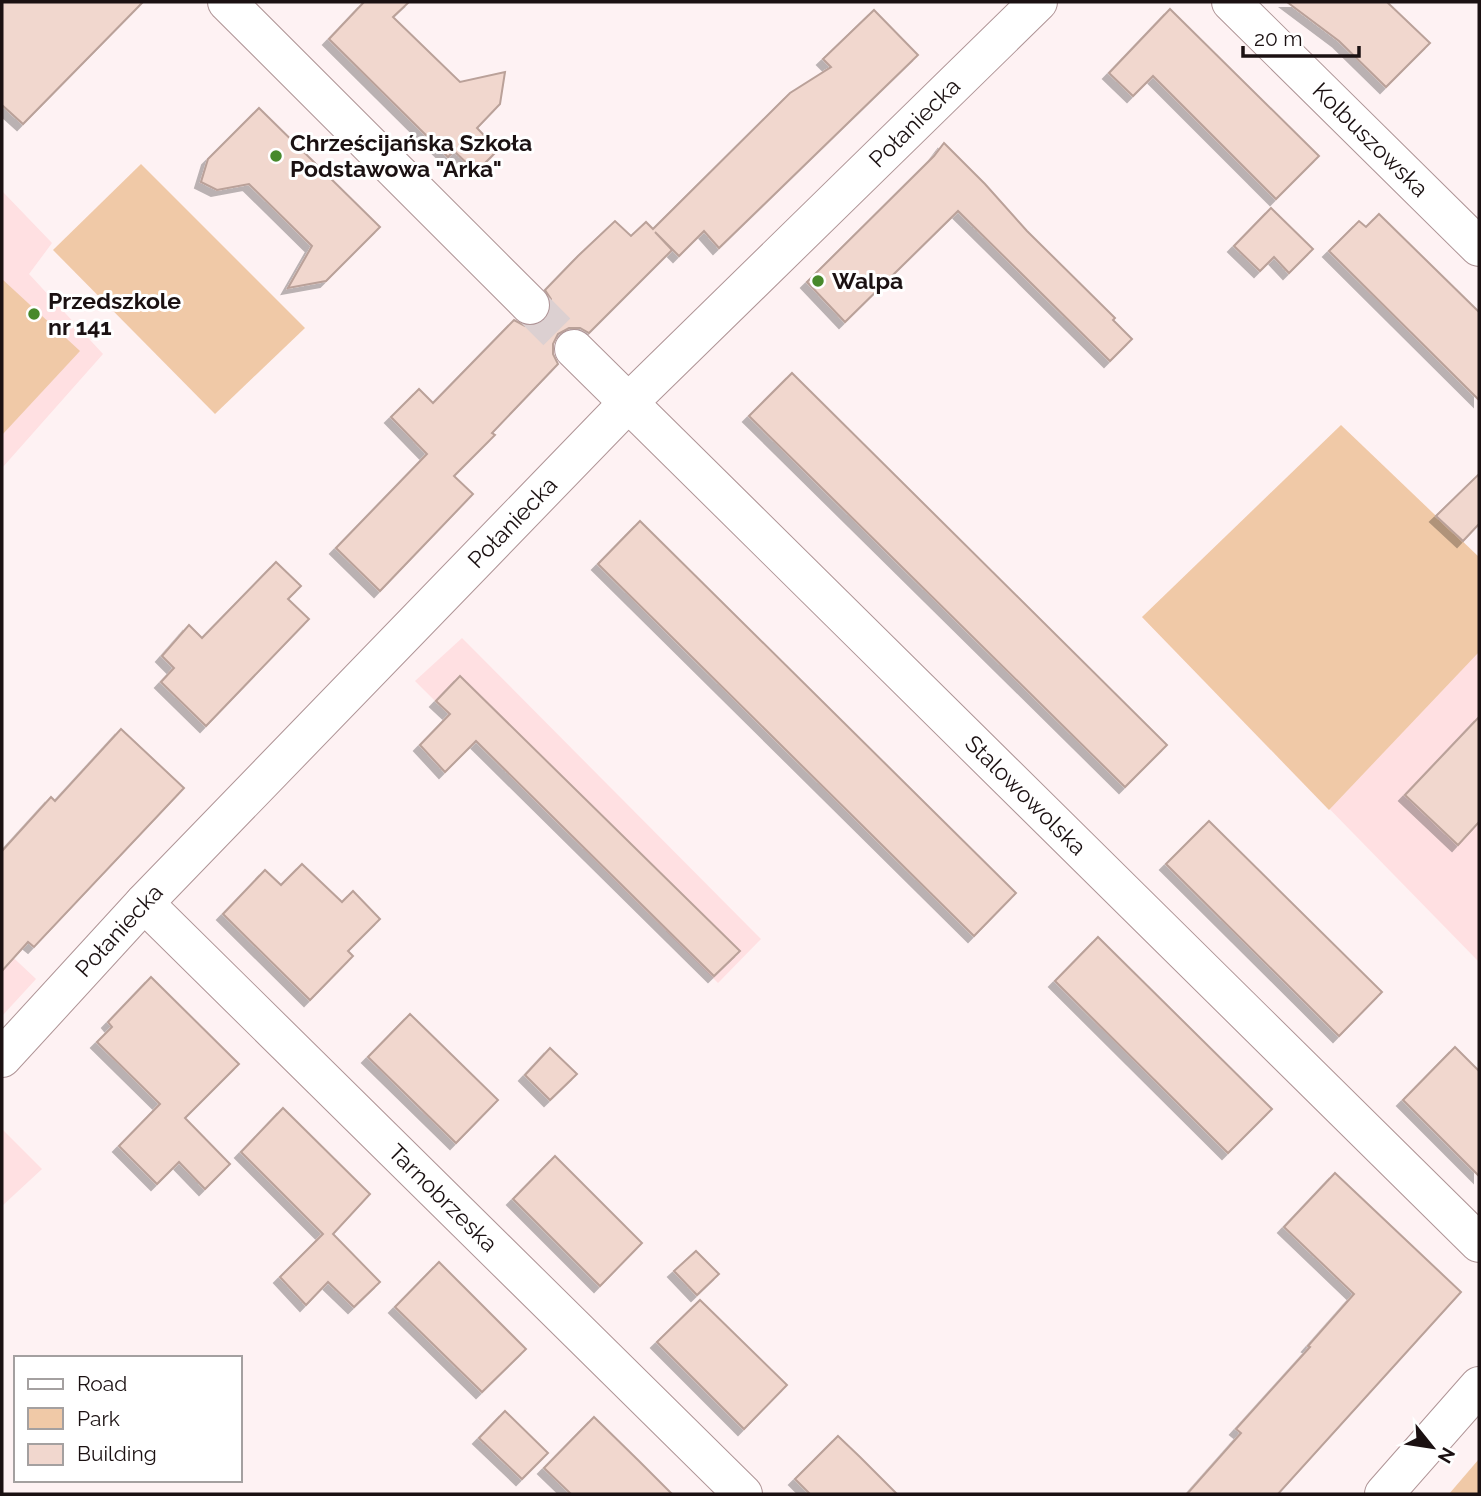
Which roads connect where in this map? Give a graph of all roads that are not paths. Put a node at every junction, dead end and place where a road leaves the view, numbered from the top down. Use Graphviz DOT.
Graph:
graph roads {
  1 [pos="227,2"];
  2 [pos="1038,2"];
  3 [pos="1231,2"];
  4 [pos="1479,247"];
  5 [pos="530,306"];
  6 [pos="574,349"];
  7 [pos="628,403"];
  8 [pos="144,903"];
  9 [pos="2,1058"];
  10 [pos="1479,1243"];
  11 [pos="1479,1386"];
  12 [pos="743,1494"];
  13 [pos="1384,1494"];
  1 -- 5 [label="street"];
  2 -- 7 [label="street, Połaniecka"];
  3 -- 4 [label="street, Kolbuszowska"];
  6 -- 7 [label="street, Stalowowolska"];
  7 -- 8 [label="street, Połaniecka"];
  7 -- 10 [label="street, Stalowowolska"];
  8 -- 9 [label="street, Połaniecka"];
  8 -- 12 [label="street, Tarnobrzeska"];
  11 -- 13 [label="street"];
}
